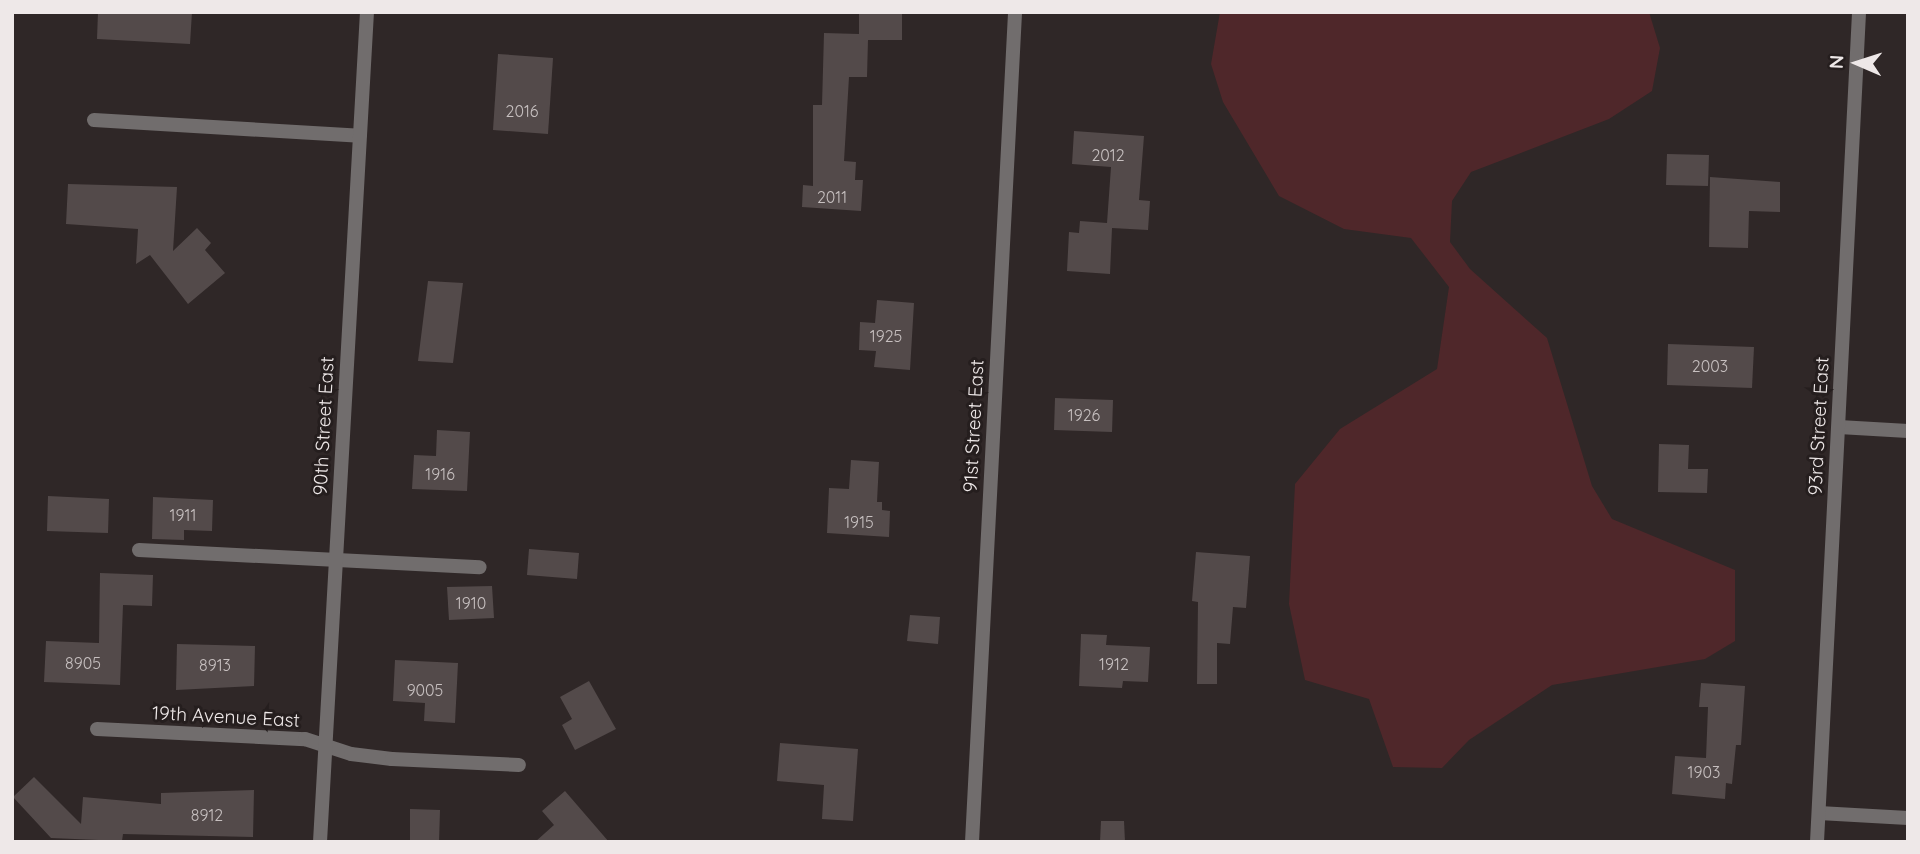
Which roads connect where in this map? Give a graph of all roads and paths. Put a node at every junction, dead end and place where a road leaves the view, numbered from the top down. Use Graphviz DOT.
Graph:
graph roads {
  1 [pos="367,12"];
  2 [pos="1015,12"];
  3 [pos="1859,12"];
  4 [pos="94,120"];
  5 [pos="360,136"];
  6 [pos="1839,427"];
  7 [pos="1908,431"];
  8 [pos="139,550"];
  9 [pos="336,563"];
  10 [pos="480,567"];
  11 [pos="97,729"];
  12 [pos="325,748"];
  13 [pos="519,765"];
  14 [pos="1819,813"];
  15 [pos="1908,818"];
  16 [pos="320,842"];
  17 [pos="972,842"];
  18 [pos="1817,842"];
  1 -- 5 [label="street, 90th Street East"];
  2 -- 17 [label="street, 91st Street East"];
  3 -- 6 [label="street, 93rd Street East"];
  4 -- 5 [label="street"];
  5 -- 9 [label="street, 90th Street East"];
  6 -- 7 [label="street"];
  6 -- 14 [label="street, 93rd Street East"];
  8 -- 9 [label="street"];
  9 -- 10 [label="street"];
  9 -- 12 [label="street, 90th Street East"];
  11 -- 12 [label="street, 19th Avenue East"];
  12 -- 13 [label="street, 19th Avenue East"];
  12 -- 16 [label="street, 90th Street East"];
  14 -- 15 [label="street"];
  14 -- 18 [label="street, 93rd Street East"];
}
